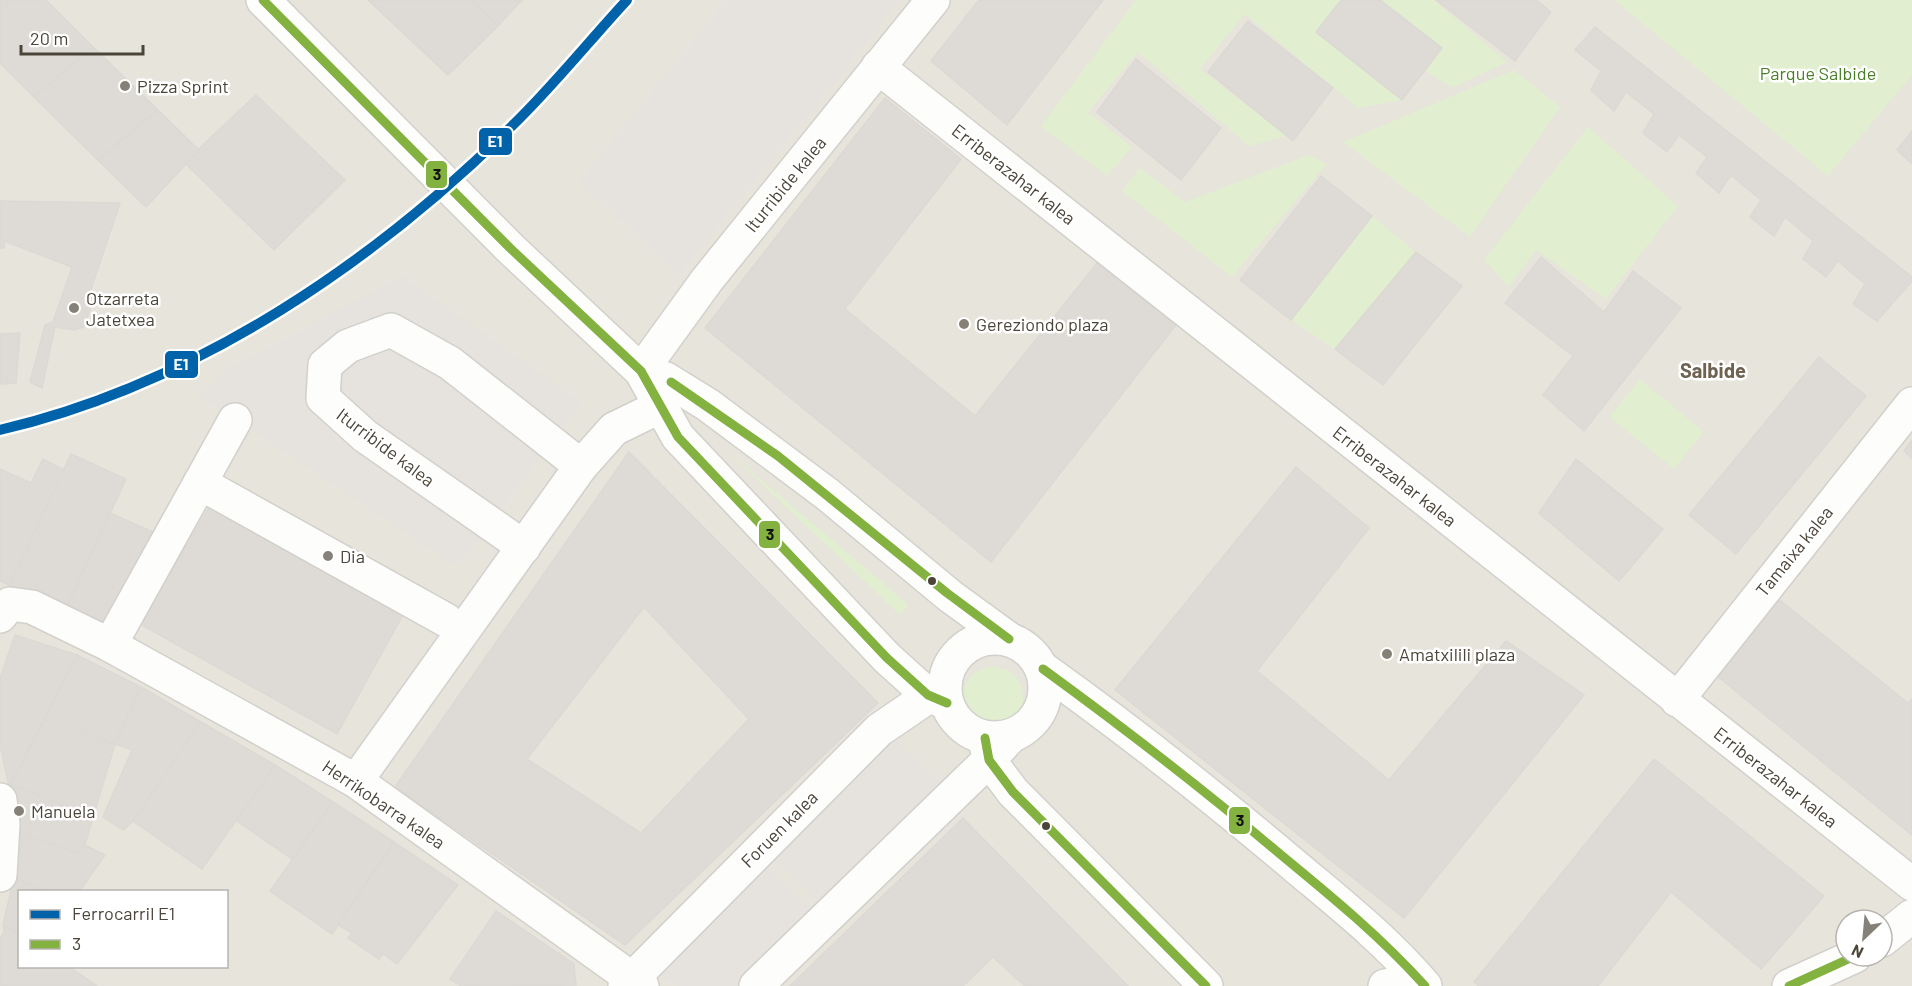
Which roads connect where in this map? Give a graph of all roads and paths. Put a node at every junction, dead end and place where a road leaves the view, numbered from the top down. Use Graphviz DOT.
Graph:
graph roads {
  1 [pos="263,0"];
  2 [pos="933,0"];
  3 [pos="878,67"];
  4 [pos="641,371"];
  5 [pos="1912,404"];
  6 [pos="659,407"];
  7 [pos="235,420"];
  8 [pos="581,466"];
  9 [pos="200,483"];
  10 [pos="524,547"];
  11 [pos="3,608"];
  12 [pos="446,620"];
  13 [pos="1009,639"];
  14 [pos="110,645"];
  15 [pos="1043,669"];
  16 [pos="940,694"];
  17 [pos="1677,700"];
  18 [pos="995,745"];
  19 [pos="356,781"];
  20 [pos="0,800"];
  21 [pos="0,875"];
  22 [pos="1912,884"];
  23 [pos="1912,916"];
  24 [pos="1894,930"];
  25 [pos="1834,966"];
  26 [pos="633,984"];
  27 [pos="756,986"];
  28 [pos="1206,986"];
  29 [pos="1385,986"];
  30 [pos="1419,986"];
  31 [pos="1425,986"];
  32 [pos="1789,986"];
  1 -- 4 [label="street"];
  2 -- 3 [label="street, Iturribide kalea"];
  3 -- 4 [label="street, Iturribide kalea"];
  3 -- 17 [label="street, Erriberazahar kalea"];
  4 -- 6 [label="street"];
  4 -- 13 [label="street"];
  5 -- 17 [label="street, Tamaixa kalea"];
  6 -- 8 [label="street"];
  6 -- 16 [label="street"];
  7 -- 9 [label="street"];
  8 -- 10 [label="street"];
  8 -- 10 [label="street, Iturribide kalea"];
  9 -- 12 [label="street"];
  9 -- 14 [label="street"];
  10 -- 19 [label="street"];
  11 -- 14 [label="street, Herrikobarra kalea"];
  13 -- 15 [label="street"];
  13 -- 16 [label="street"];
  14 -- 19 [label="street, Herrikobarra kalea"];
  15 -- 18 [label="street"];
  15 -- 31 [label="street"];
  16 -- 18 [label="street"];
  16 -- 26 [label="street, Foruen kalea"];
  17 -- 22 [label="street, Erriberazahar kalea"];
  18 -- 27 [label="street"];
  18 -- 28 [label="street"];
  19 -- 26 [label="street, Herrikobarra kalea"];
  20 -- 21 [label="street"];
  23 -- 24 [label="street"];
  25 -- 32 [label="street"];
  29 -- 30 [label="street"];
}
